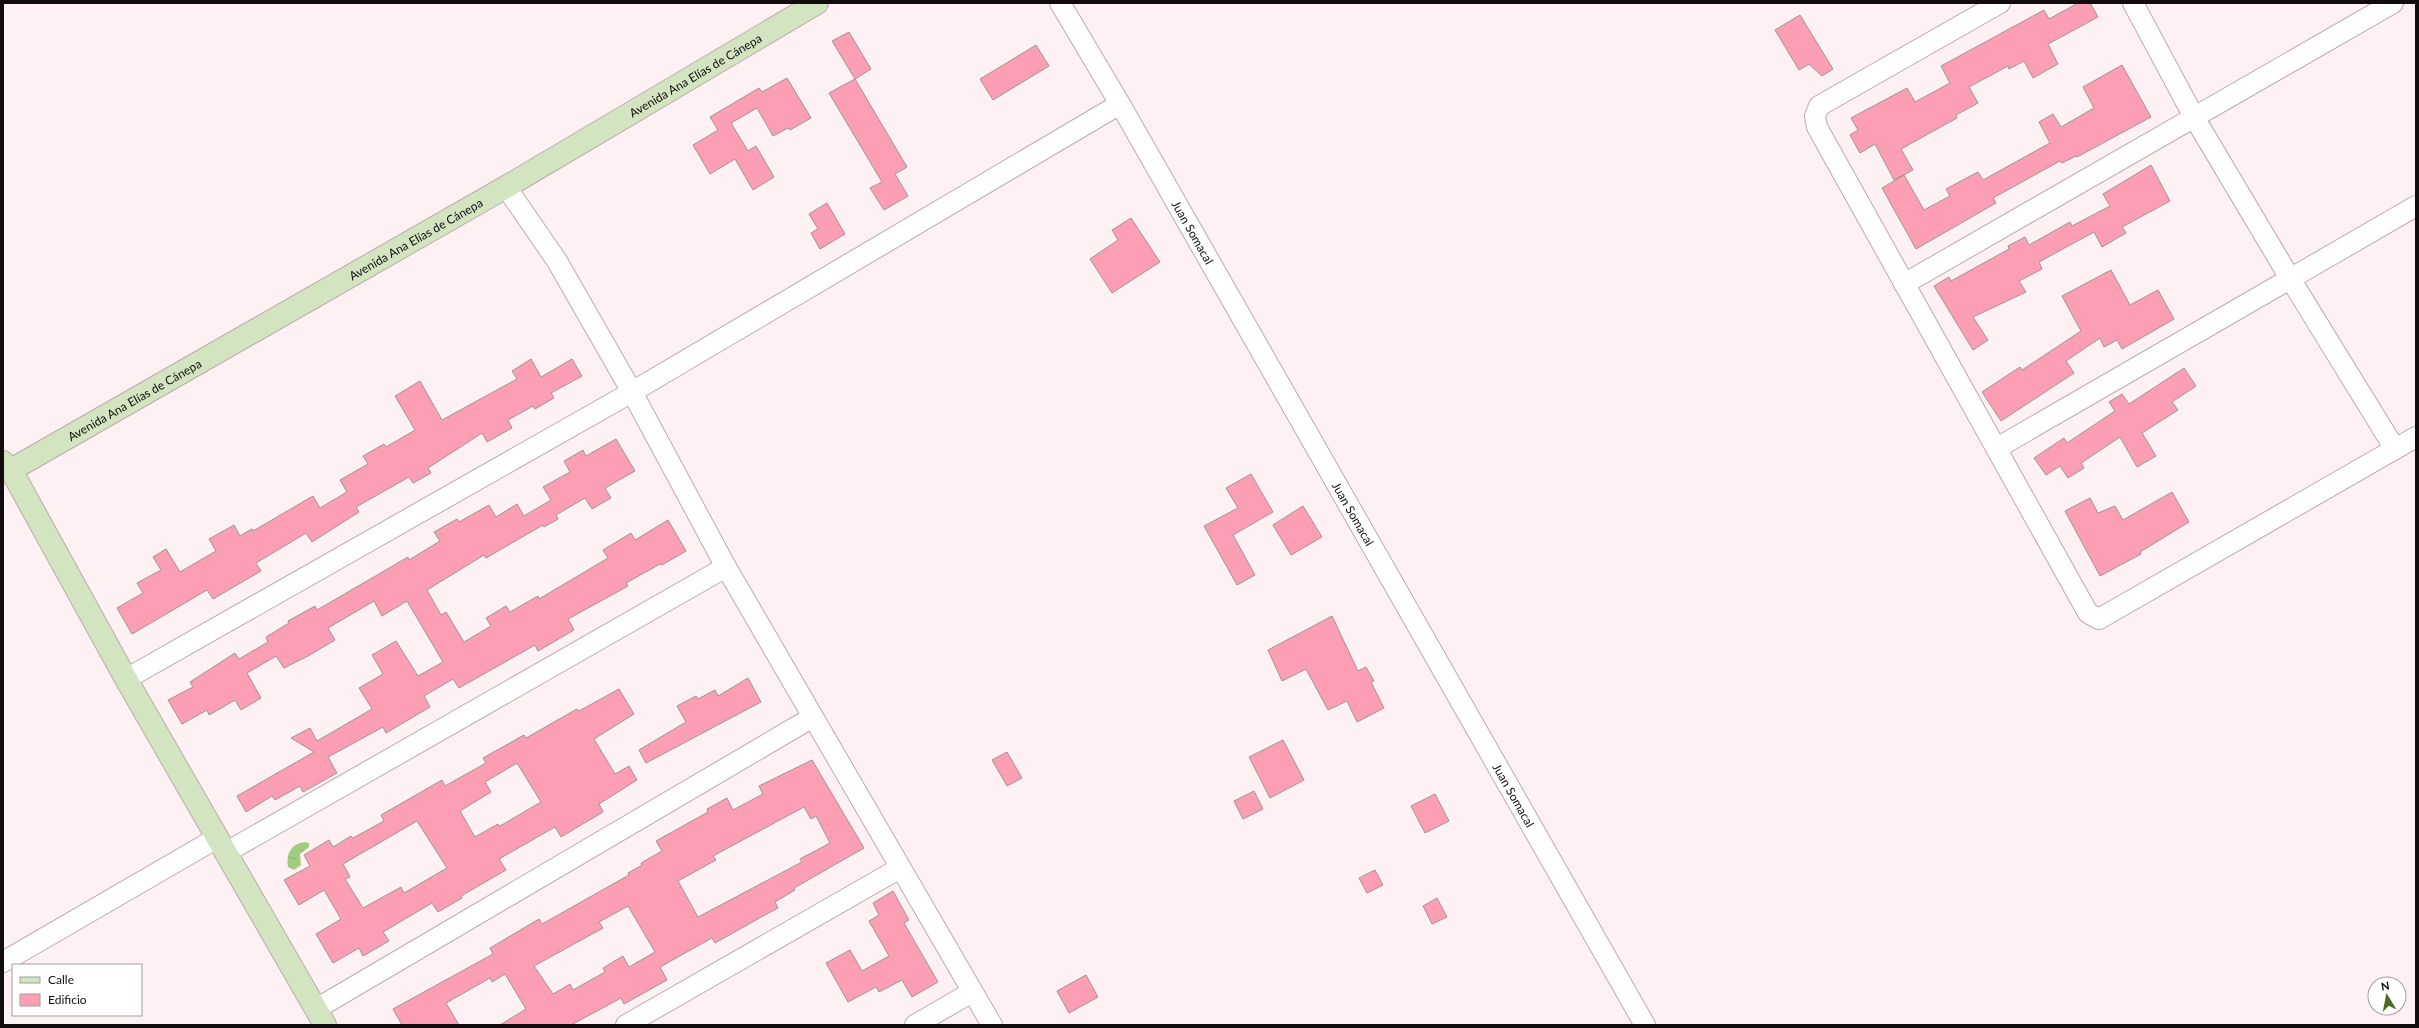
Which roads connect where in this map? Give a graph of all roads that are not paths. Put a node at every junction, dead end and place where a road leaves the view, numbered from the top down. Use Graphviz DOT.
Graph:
graph roads {
  1 [pos="817,3"];
  2 [pos="1060,3"];
  3 [pos="2000,3"];
  4 [pos="2133,3"];
  5 [pos="2393,3"];
  6 [pos="1120,104"];
  7 [pos="2194,117"];
  8 [pos="506,187"];
  9 [pos="2416,206"];
  10 [pos="2290,280"];
  11 [pos="1904,284"];
  12 [pos="632,392"];
  13 [pos="2416,437"];
  14 [pos="1997,448"];
  15 [pos="2395,449"];
  16 [pos="7,466"];
  17 [pos="726,567"];
  18 [pos="126,680"];
  19 [pos="813,717"];
  20 [pos="221,846"];
  21 [pos="900,868"];
  22 [pos="3,962"];
  23 [pos="972,992"];
  24 [pos="321,1017"];
  25 [pos="626,1025"];
  26 [pos="915,1025"];
  27 [pos="992,1025"];
  28 [pos="1645,1025"];
  1 -- 8 [label="main road, Avenida Ana Elías de Cánepa"];
  2 -- 6 [label="street, Juan Somacal"];
  3 -- 11 [label="street"];
  4 -- 7 [label="street"];
  5 -- 7 [label="street"];
  6 -- 12 [label="street"];
  6 -- 28 [label="street, Juan Somacal"];
  7 -- 10 [label="street"];
  7 -- 11 [label="street"];
  8 -- 12 [label="street"];
  8 -- 16 [label="main road, Avenida Ana Elías de Cánepa"];
  9 -- 10 [label="street"];
  10 -- 14 [label="street"];
  10 -- 15 [label="street"];
  11 -- 14 [label="street"];
  12 -- 17 [label="street"];
  12 -- 18 [label="street"];
  13 -- 15 [label="street"];
  14 -- 15 [label="street"];
  16 -- 18 [label="main road"];
  17 -- 19 [label="street"];
  17 -- 20 [label="street"];
  18 -- 20 [label="main road"];
  19 -- 21 [label="street"];
  19 -- 24 [label="street"];
  20 -- 22 [label="street"];
  20 -- 24 [label="main road"];
  21 -- 23 [label="street"];
  21 -- 25 [label="street"];
  23 -- 26 [label="street"];
  23 -- 27 [label="street"];
}
